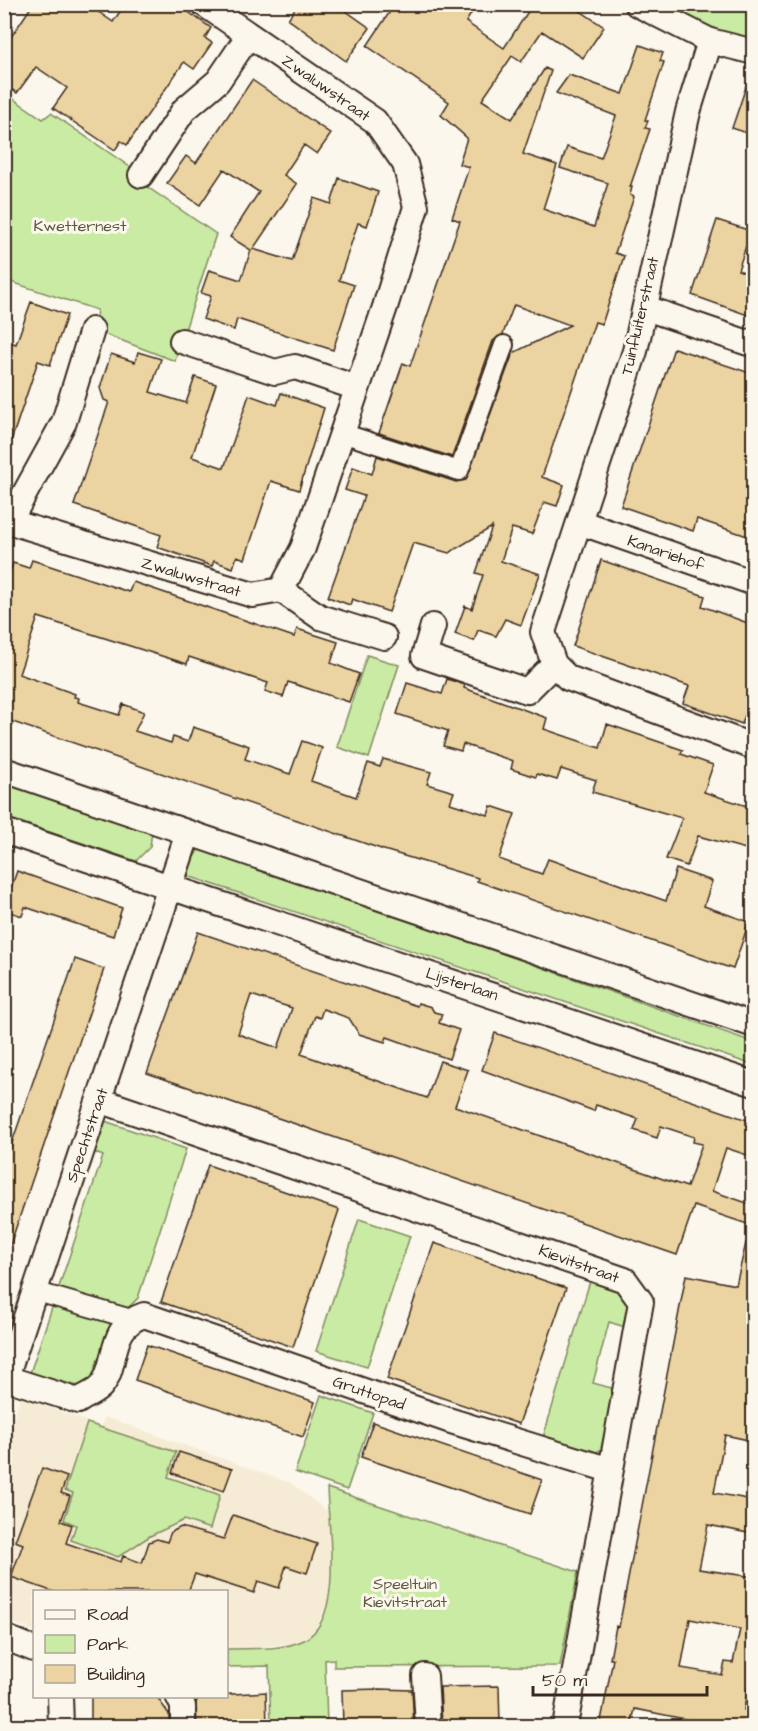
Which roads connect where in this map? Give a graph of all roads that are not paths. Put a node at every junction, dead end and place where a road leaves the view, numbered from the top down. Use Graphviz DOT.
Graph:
graph roads {
  1 [pos="204,4"];
  2 [pos="637,4"];
  3 [pos="249,35"];
  4 [pos="710,41"];
  5 [pos="753,52"];
  6 [pos="141,175"];
  7 [pos="646,308"];
  8 [pos="92,330"];
  9 [pos="753,340"];
  10 [pos="182,341"];
  11 [pos="504,345"];
  12 [pos="357,388"];
  13 [pos="342,433"];
  14 [pos="7,521"];
  15 [pos="579,522"];
  16 [pos="753,583"];
  17 [pos="281,590"];
  18 [pos="433,626"];
  19 [pos="384,637"];
  20 [pos="554,664"];
  21 [pos="753,747"];
  22 [pos="4,770"];
  23 [pos="4,831"];
  24 [pos="188,834"];
  25 [pos="169,887"];
  26 [pos="753,1026"];
  27 [pos="753,1084"];
  28 [pos="99,1100"];
  29 [pos="34,1291"];
  30 [pos="131,1319"];
  31 [pos="5,1381"];
  32 [pos="610,1470"];
  33 [pos="4,1637"];
  34 [pos="33,1649"];
  35 [pos="425,1676"];
  36 [pos="60,1698"];
  37 [pos="179,1698"];
  38 [pos="61,1726"];
  39 [pos="183,1726"];
  40 [pos="428,1726"];
  41 [pos="565,1726"];
  1 -- 3 [label="street, Zwaluwstraat"];
  2 -- 4 [label="street"];
  3 -- 6 [label="street"];
  3 -- 12 [label="street, Zwaluwstraat"];
  4 -- 5 [label="street"];
  4 -- 7 [label="street, Tuinfluiterstraat"];
  7 -- 9 [label="street"];
  7 -- 15 [label="street, Tuinfluiterstraat"];
  8 -- 14 [label="street, Zwaluwstraat"];
  10 -- 12 [label="street"];
  11 -- 13 [label="street"];
  12 -- 13 [label="street, Zwaluwstraat"];
  13 -- 17 [label="street, Zwaluwstraat"];
  14 -- 17 [label="street, Zwaluwstraat"];
  15 -- 16 [label="street, Kanariehof"];
  15 -- 20 [label="street, Tuinfluiterstraat"];
  17 -- 19 [label="street"];
  18 -- 20 [label="street"];
  20 -- 21 [label="street"];
  22 -- 24 [label="street"];
  23 -- 25 [label="street, Lijsterlaan"];
  24 -- 25 [label="street"];
  24 -- 26 [label="street"];
  25 -- 27 [label="street, Lijsterlaan"];
  25 -- 28 [label="street, Spechtstraat"];
  28 -- 29 [label="street, Spechtstraat"];
  28 -- 32 [label="street, Kievitstraat"];
  29 -- 30 [label="street, Gruttopad"];
  29 -- 31 [label="street, Spechtstraat"];
  30 -- 31 [label="street"];
  30 -- 32 [label="street, Gruttopad"];
  32 -- 41 [label="street, Kievitstraat"];
  33 -- 34 [label="street"];
  35 -- 40 [label="street"];
  36 -- 38 [label="street"];
  37 -- 39 [label="street"];
}
